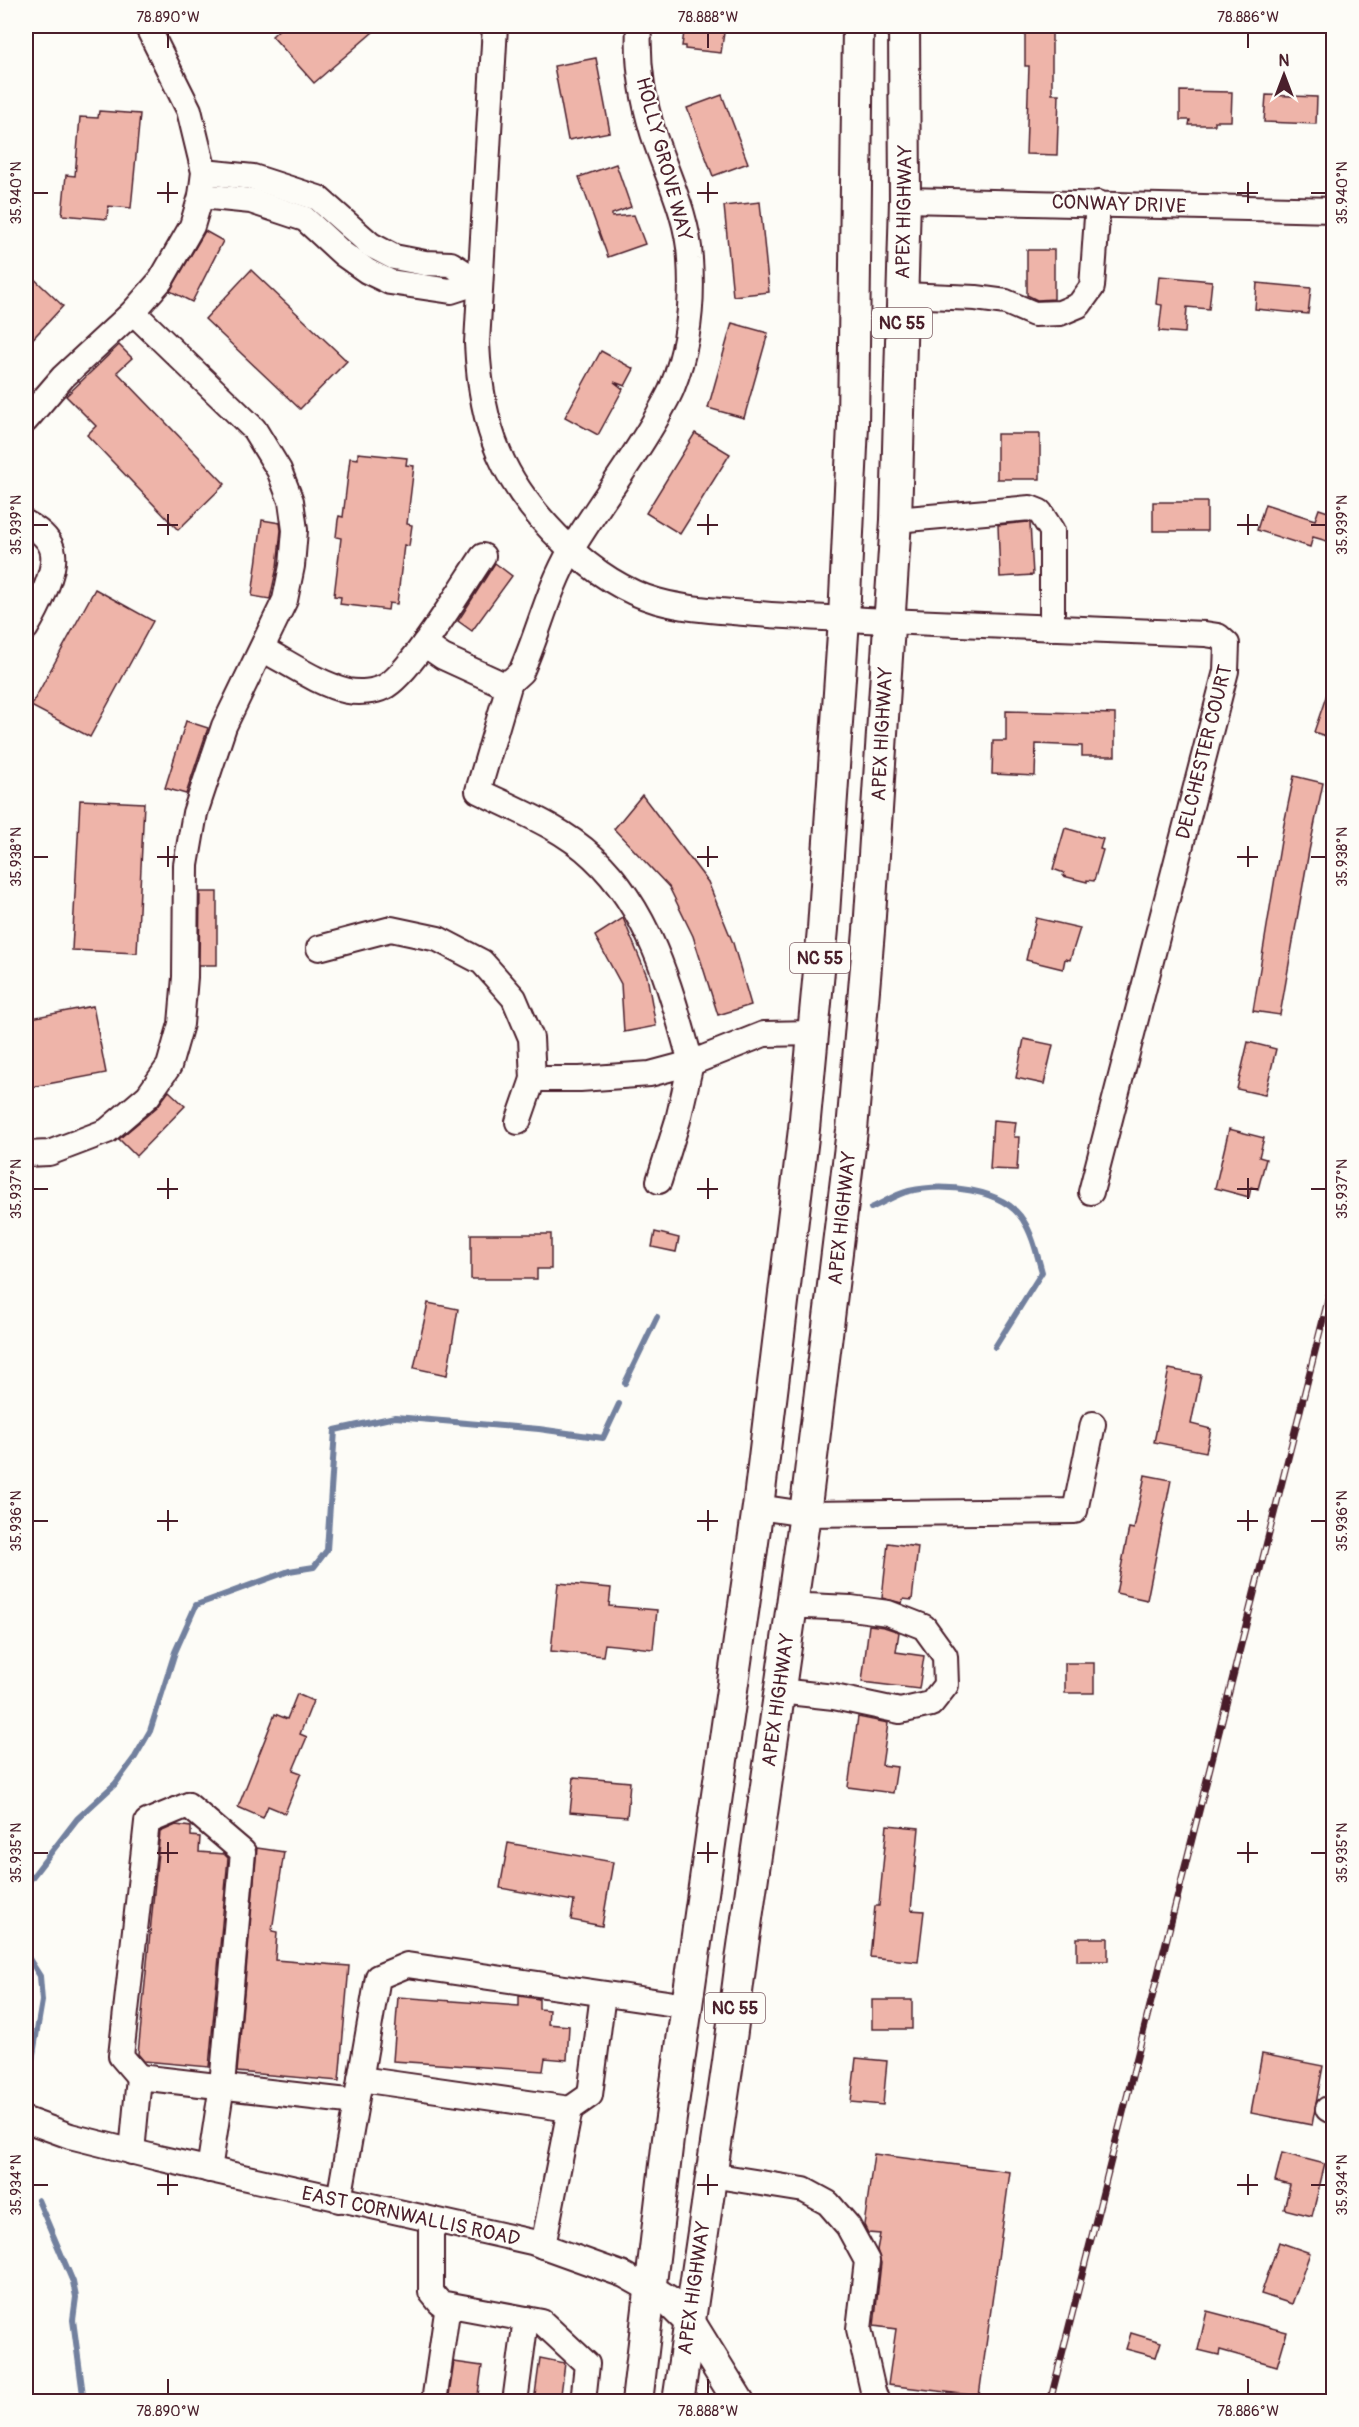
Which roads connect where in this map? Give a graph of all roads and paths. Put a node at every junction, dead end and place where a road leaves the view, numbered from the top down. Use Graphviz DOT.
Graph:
graph roads {
  1 [pos="495,26"];
  2 [pos="639,26"];
  3 [pos="858,26"];
  4 [pos="904,26"];
  5 [pos="156,28"];
  6 [pos="203,184"];
  7 [pos="905,200"];
  8 [pos="1098,203"];
  9 [pos="1334,210"];
  10 [pos="479,282"];
  11 [pos="903,295"];
  12 [pos="133,312"];
  13 [pos="26,420"];
  14 [pos="896,520"];
  15 [pos="26,523"];
  16 [pos="571,550"];
  17 [pos="483,556"];
  18 [pos="843,619"];
  19 [pos="888,621"];
  20 [pos="26,628"];
  21 [pos="1052,628"];
  22 [pos="424,644"];
  23 [pos="262,649"];
  24 [pos="510,682"];
  25 [pos="319,948"];
  26 [pos="813,1033"];
  27 [pos="691,1063"];
  28 [pos="533,1079"];
  29 [pos="518,1122"];
  30 [pos="26,1154"];
  31 [pos="659,1181"];
  32 [pos="1091,1192"];
  33 [pos="1093,1424"];
  34 [pos="758,1507"];
  35 [pos="806,1514"];
  36 [pos="792,1603"];
  37 [pos="779,1691"];
  38 [pos="603,1994"];
  39 [pos="688,2006"];
  40 [pos="139,2077"];
  41 [pos="222,2085"];
  42 [pos="358,2091"];
  43 [pos="570,2109"];
  44 [pos="26,2120"];
  45 [pos="132,2152"];
  46 [pos="209,2170"];
  47 [pos="711,2175"];
  48 [pos="339,2200"];
  49 [pos="431,2221"];
  50 [pos="543,2246"];
  51 [pos="649,2289"];
  52 [pos="448,2305"];
  53 [pos="526,2319"];
  54 [pos="689,2321"];
  55 [pos="434,2402"];
  56 [pos="515,2402"];
  57 [pos="583,2402"];
  58 [pos="637,2402"];
  59 [pos="678,2402"];
  60 [pos="739,2402"];
  61 [pos="877,2402"];
  1 -- 10 [label="street, DELCHESTER COURT"];
  2 -- 16 [label="street, HOLLY GROVE WAY"];
  3 -- 18 [label="main road, NC 55"];
  4 -- 7 [label="main road, APEX HIGHWAY / NC 55"];
  5 -- 6 [label="street"];
  6 -- 10 [label="street"];
  6 -- 12 [label="street"];
  7 -- 8 [label="street, CONWAY DRIVE"];
  7 -- 11 [label="main road, APEX HIGHWAY / NC 55"];
  8 -- 9 [label="street, CONWAY DRIVE"];
  8 -- 11 [label="street"];
  10 -- 16 [label="street, DELCHESTER COURT"];
  11 -- 14 [label="main road, APEX HIGHWAY / NC 55"];
  12 -- 13 [label="street"];
  12 -- 23 [label="street"];
  14 -- 19 [label="main road, APEX HIGHWAY / NC 55"];
  14 -- 21 [label="street"];
  15 -- 20 [label="street"];
  16 -- 18 [label="street, DELCHESTER COURT"];
  16 -- 24 [label="street, HOLLY GROVE WAY"];
  17 -- 22 [label="street"];
  18 -- 19 [label="street, DELCHESTER COURT"];
  18 -- 26 [label="main road, NC 55"];
  19 -- 21 [label="street, DELCHESTER COURT"];
  19 -- 35 [label="main road, APEX HIGHWAY / NC 55"];
  21 -- 32 [label="street, DELCHESTER COURT"];
  22 -- 23 [label="street"];
  22 -- 24 [label="street"];
  23 -- 30 [label="street"];
  24 -- 27 [label="street, HOLLY GROVE WAY"];
  25 -- 28 [label="street"];
  26 -- 27 [label="street"];
  26 -- 34 [label="main road, NC 55"];
  27 -- 28 [label="street"];
  27 -- 31 [label="street"];
  28 -- 29 [label="street"];
  33 -- 35 [label="street"];
  34 -- 35 [label="street"];
  34 -- 39 [label="main road, NC 55"];
  35 -- 36 [label="main road, APEX HIGHWAY / NC 55"];
  36 -- 37 [label="main road, APEX HIGHWAY / NC 55"];
  36 -- 37 [label="street"];
  37 -- 47 [label="main road, APEX HIGHWAY / NC 55"];
  38 -- 39 [label="street"];
  38 -- 42 [label="street"];
  38 -- 43 [label="street"];
  39 -- 51 [label="main road, NC 55"];
  40 -- 41 [label="street"];
  40 -- 41 [label="street"];
  40 -- 45 [label="street"];
  41 -- 42 [label="street"];
  41 -- 46 [label="street"];
  42 -- 43 [label="street"];
  42 -- 48 [label="street"];
  43 -- 50 [label="street"];
  44 -- 45 [label="street, EAST CORNWALLIS ROAD"];
  45 -- 46 [label="street, EAST CORNWALLIS ROAD"];
  46 -- 48 [label="street, EAST CORNWALLIS ROAD"];
  47 -- 54 [label="main road, APEX HIGHWAY / NC 55"];
  47 -- 61 [label="street"];
  48 -- 49 [label="street, EAST CORNWALLIS ROAD"];
  49 -- 50 [label="street, EAST CORNWALLIS ROAD"];
  49 -- 52 [label="street"];
  50 -- 51 [label="street, EAST CORNWALLIS ROAD"];
  51 -- 54 [label="main road, EAST CORNWALLIS ROAD"];
  51 -- 58 [label="main road, NC 55"];
  52 -- 53 [label="street"];
  52 -- 55 [label="street"];
  53 -- 56 [label="street"];
  53 -- 57 [label="street"];
  54 -- 59 [label="main road, APEX HIGHWAY / NC 55"];
  54 -- 60 [label="main road, EAST CORNWALLIS ROAD"];
}
